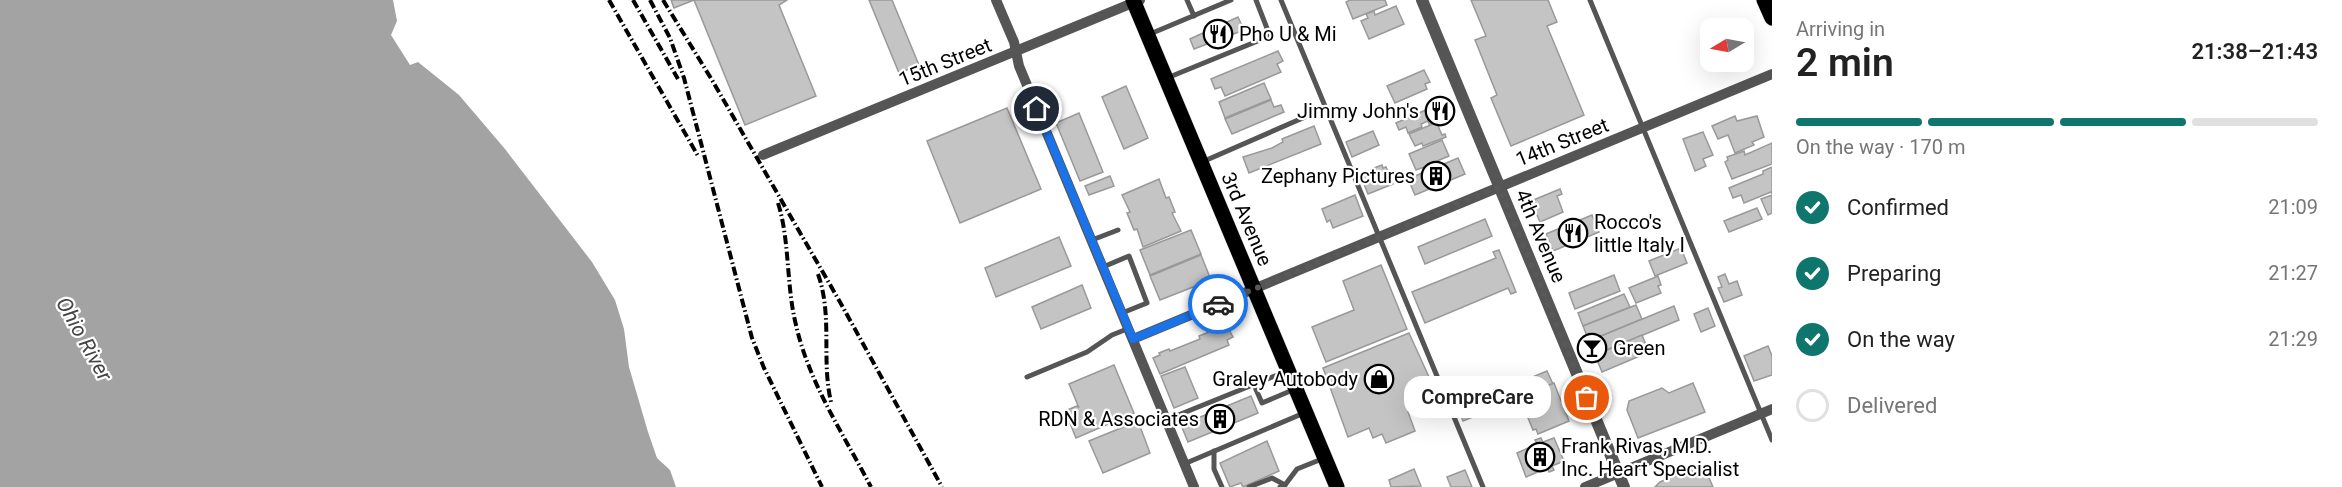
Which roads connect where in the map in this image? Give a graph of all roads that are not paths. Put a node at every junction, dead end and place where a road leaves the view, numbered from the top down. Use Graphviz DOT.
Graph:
graph roads {
  1 [pos="996,0"];
  2 [pos="1187,0"];
  3 [pos="1232,0"];
  4 [pos="1256,0"];
  5 [pos="1281,0"];
  6 [pos="1422,0"];
  7 [pos="1590,0"];
  8 [pos="1764,0"];
  9 [pos="1136,1"];
  10 [pos="1194,16"];
  11 [pos="1772,18"];
  12 [pos="1148,35"];
  13 [pos="1016,52"];
  14 [pos="1772,74"];
  15 [pos="1166,79"];
  16 [pos="1305,117"];
  17 [pos="1643,128"];
  18 [pos="762,155"];
  19 [pos="1200,163"];
  20 [pos="1499,187"];
  21 [pos="1118,230"];
  22 [pos="1380,237"];
  23 [pos="1092,240"];
  24 [pos="1103,267"];
  25 [pos="1253,289"];
  26 [pos="1122,313"];
  27 [pos="1131,333"];
  28 [pos="1288,371"];
  29 [pos="1027,377"];
  30 [pos="1254,385"];
  31 [pos="1296,388"];
  32 [pos="1767,411"];
  33 [pos="1306,412"];
  34 [pos="1167,420"];
  35 [pos="1772,440"];
  36 [pos="1214,451"];
  37 [pos="1325,458"];
  38 [pos="1184,464"];
  39 [pos="1618,473"];
  40 [pos="1282,486"];
  41 [pos="1194,487"];
  42 [pos="1222,487"];
  43 [pos="1249,487"];
  44 [pos="1337,487"];
  45 [pos="1483,487"];
  46 [pos="1585,487"];
  47 [pos="1624,487"];
  1 -- 13 [label="street"];
  2 -- 10 [label="lane"];
  3 -- 10 [label="lane"];
  4 -- 15 [label="lane"];
  5 -- 22 [label="lane"];
  6 -- 20 [label="street, 4th Avenue"];
  7 -- 17 [label="lane"];
  8 -- 11 [label="main road"];
  9 -- 12 [label="main road, 3rd Avenue"];
  9 -- 13 [label="street, 15th Street"];
  10 -- 12 [label="lane"];
  12 -- 15 [label="main road, 3rd Avenue"];
  13 -- 18 [label="street, 15th Street"];
  13 -- 23 [label="street"];
  14 -- 17 [label="street, 14th Street"];
  15 -- 19 [label="main road, 3rd Avenue"];
  16 -- 19 [label="lane"];
  17 -- 20 [label="street, 14th Street"];
  17 -- 32 [label="lane"];
  19 -- 25 [label="main road, 3rd Avenue"];
  20 -- 22 [label="street, 14th Street"];
  20 -- 39 [label="street, 4th Avenue"];
  21 -- 23 [label="lane"];
  22 -- 25 [label="street, 14th Street"];
  22 -- 45 [label="lane"];
  23 -- 24 [label="street"];
  24 -- 26 [label="street"];
  24 -- 26 [label="lane"];
  25 -- 27 [label="street, 14th Street"];
  25 -- 28 [label="main road, 3rd Avenue"];
  26 -- 27 [label="street"];
  27 -- 29 [label="lane"];
  27 -- 34 [label="street"];
  28 -- 30 [label="lane"];
  28 -- 31 [label="main road, 3rd Avenue"];
  30 -- 31 [label="lane"];
  30 -- 34 [label="lane"];
  31 -- 33 [label="main road, 3rd Avenue"];
  32 -- 35 [label="lane"];
  32 -- 39 [label="street"];
  33 -- 36 [label="lane"];
  33 -- 37 [label="main road, 3rd Avenue"];
  34 -- 38 [label="street"];
  36 -- 38 [label="lane"];
  36 -- 42 [label="lane"];
  37 -- 40 [label="lane"];
  37 -- 44 [label="main road, 3rd Avenue"];
  38 -- 41 [label="street"];
  39 -- 46 [label="street"];
  39 -- 47 [label="street, 4th Avenue"];
  40 -- 43 [label="lane"];
}
